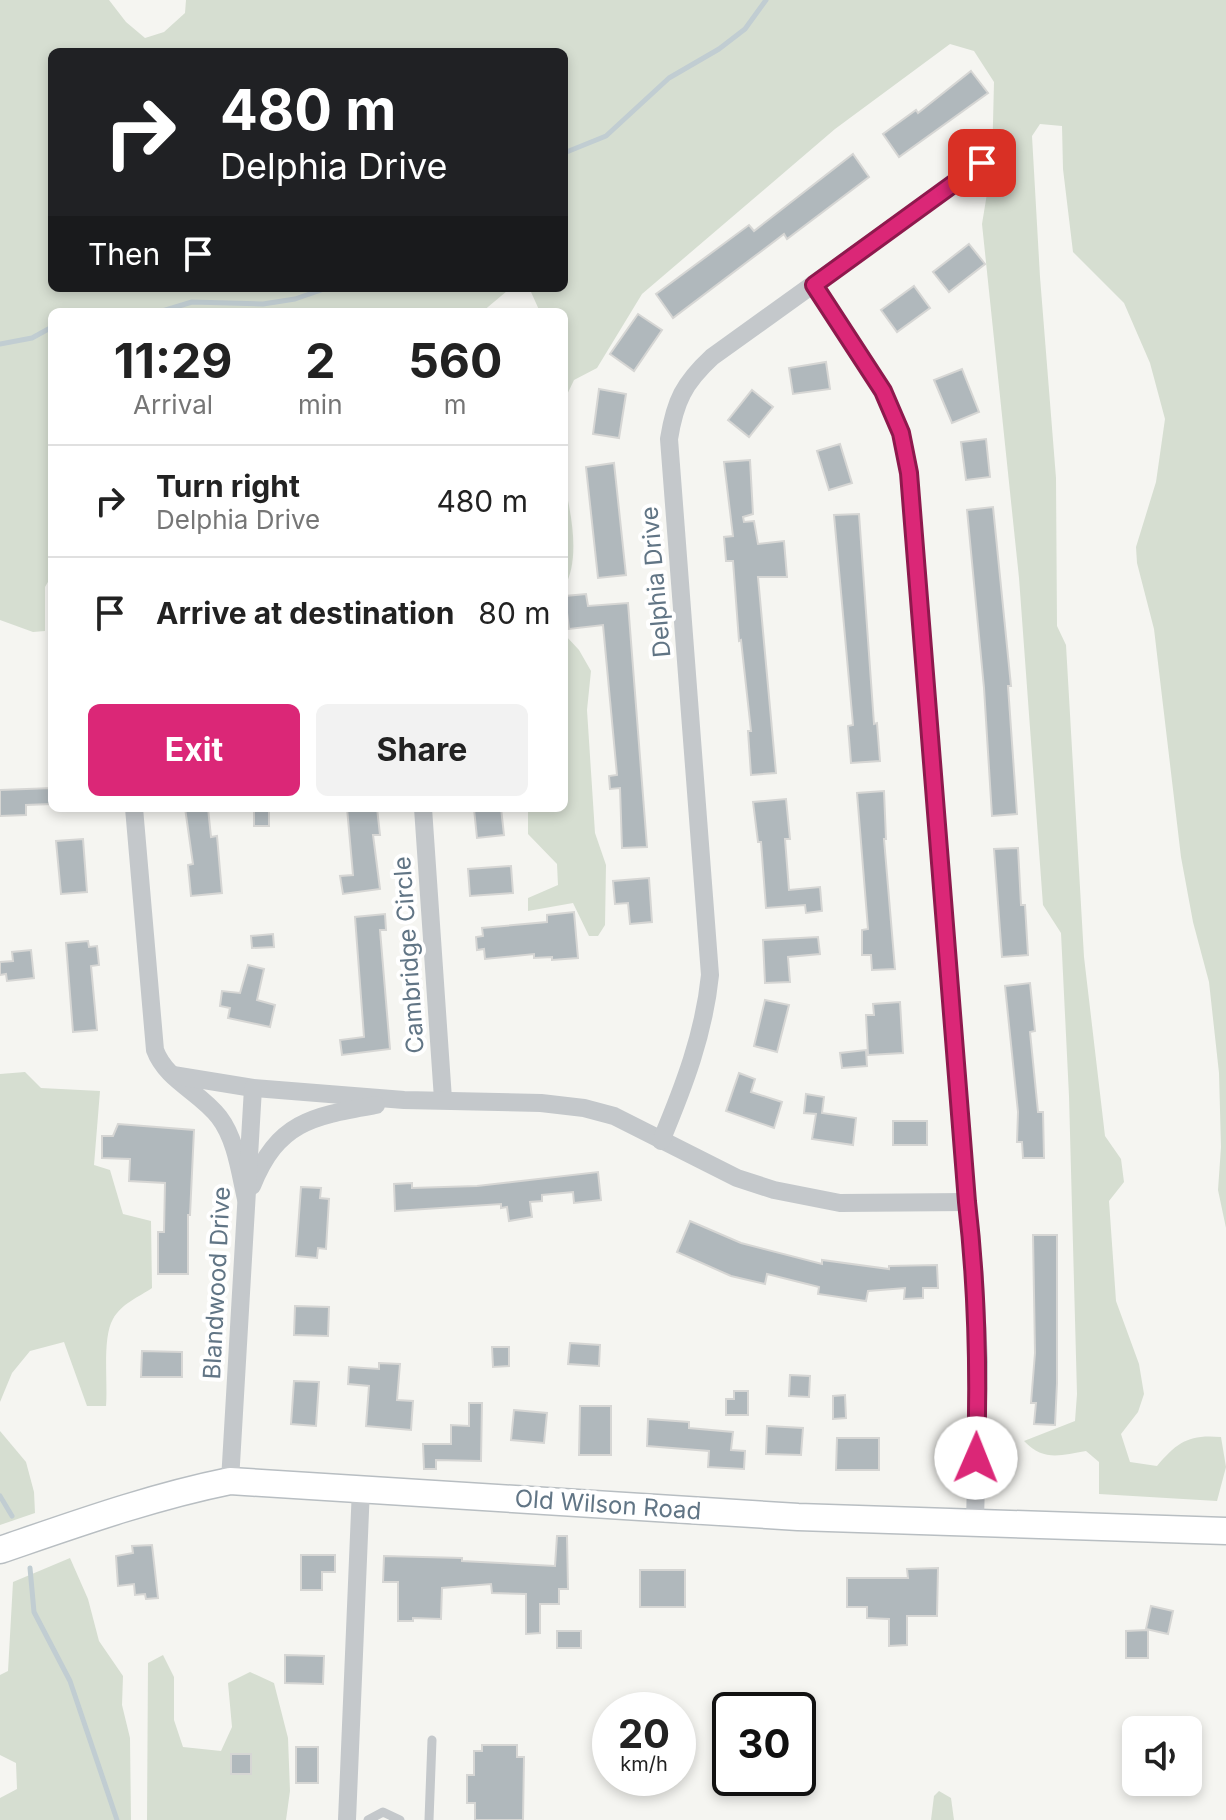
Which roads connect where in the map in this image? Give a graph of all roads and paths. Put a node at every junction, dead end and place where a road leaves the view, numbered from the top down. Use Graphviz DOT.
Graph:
graph roads {
  1 [pos="982,163"];
  2 [pos="814,285"];
  3 [pos="134,812"];
  4 [pos="423,812"];
  5 [pos="173,1075"];
  6 [pos="253,1088"];
  7 [pos="443,1099"];
  8 [pos="404,1100"];
  9 [pos="661,1141"];
  10 [pos="246,1199"];
  11 [pos="967,1202"];
  12 [pos="230,1481"];
  13 [pos="361,1488"];
  14 [pos="975,1521"];
  15 [pos="1226,1531"];
  16 [pos="0,1550"];
  17 [pos="432,1740"];
  18 [pos="347,1820"];
  19 [pos="370,1820"];
  20 [pos="400,1820"];
  21 [pos="429,1820"];
  1 -- 2 [label="street, Delphia Drive"];
  2 -- 9 [label="street, Delphia Drive"];
  2 -- 11 [label="street"];
  3 -- 5 [label="street"];
  4 -- 7 [label="street, Cambridge Circle"];
  5 -- 6 [label="street"];
  5 -- 10 [label="street"];
  6 -- 8 [label="street"];
  6 -- 10 [label="street, Blandwood Drive"];
  7 -- 8 [label="street"];
  7 -- 9 [label="street"];
  8 -- 10 [label="street"];
  9 -- 11 [label="street"];
  10 -- 12 [label="street, Blandwood Drive"];
  11 -- 14 [label="street"];
  12 -- 13 [label="street, Old Wilson Road"];
  12 -- 16 [label="street, Old Wilson Road"];
  13 -- 14 [label="street, Old Wilson Road"];
  13 -- 18 [label="street"];
  14 -- 15 [label="street, Old Wilson Road"];
  17 -- 21 [label="lane"];
  19 -- 20 [label="lane"];
}
